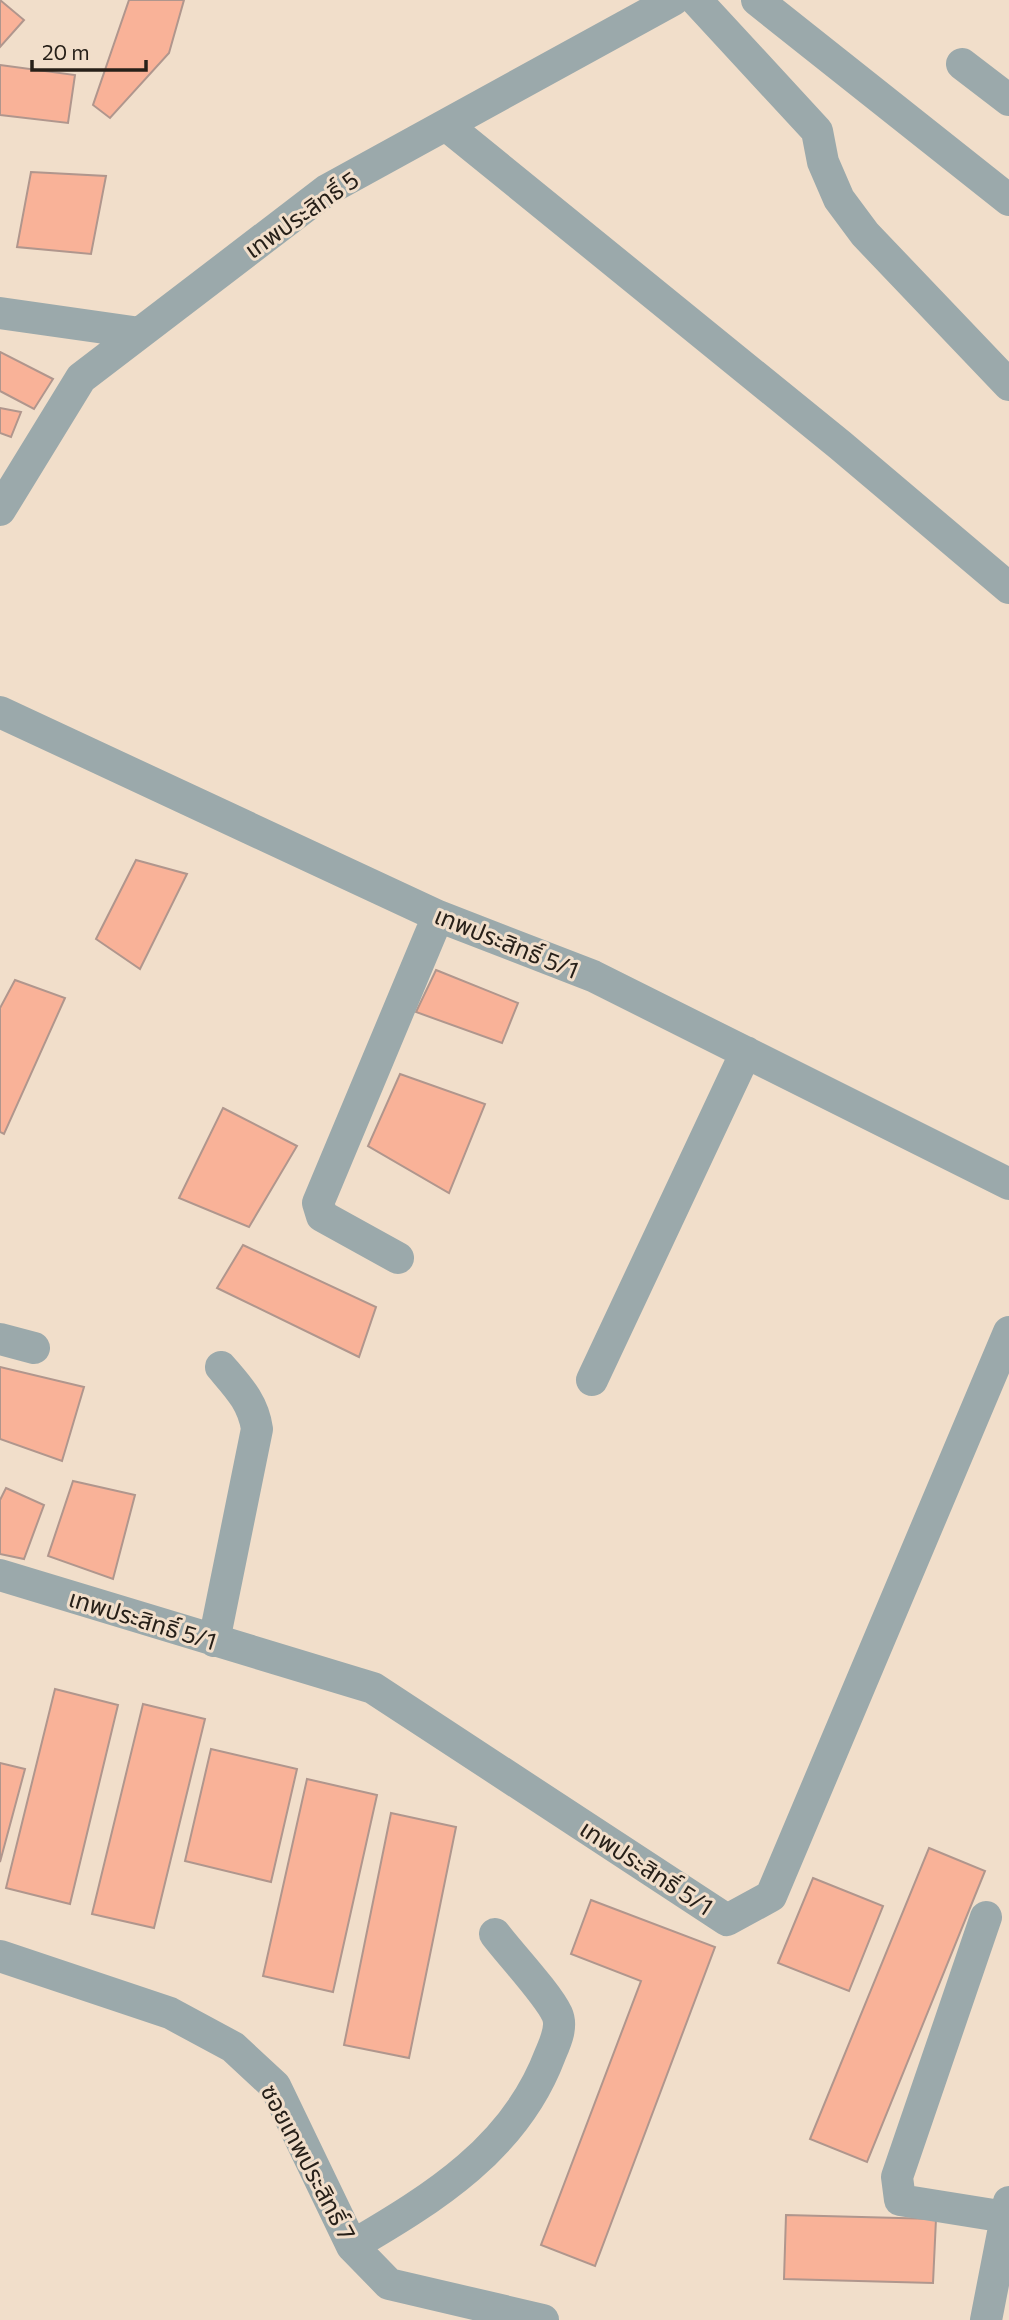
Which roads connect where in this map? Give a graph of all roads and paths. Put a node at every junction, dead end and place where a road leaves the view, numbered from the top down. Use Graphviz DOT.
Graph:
graph roads {
  1 [pos="673,0"];
  2 [pos="696,0"];
  3 [pos="757,0"];
  4 [pos="962,64"];
  5 [pos="1009,100"];
  6 [pos="446,125"];
  7 [pos="1009,200"];
  8 [pos="0,313"];
  9 [pos="140,333"];
  10 [pos="1009,385"];
  11 [pos="0,510"];
  12 [pos="1009,589"];
  13 [pos="0,712"];
  14 [pos="438,916"];
  15 [pos="746,1052"];
  16 [pos="1009,1184"];
  17 [pos="398,1258"];
  18 [pos="1009,1332"];
  19 [pos="0,1339"];
  20 [pos="34,1348"];
  21 [pos="221,1367"];
  22 [pos="592,1380"];
  23 [pos="0,1576"];
  24 [pos="214,1640"];
  25 [pos="986,1916"];
  26 [pos="495,1934"];
  27 [pos="0,1956"];
  28 [pos="1007,2209"];
  29 [pos="352,2246"];
  30 [pos="544,2320"];
  31 [pos="986,2320"];
  1 -- 6 [label="street, เทพประสิทธิ์ 5"];
  2 -- 10 [label="street"];
  3 -- 7 [label="street"];
  4 -- 5 [label="street"];
  6 -- 9 [label="street, เทพประสิทธิ์ 5"];
  6 -- 12 [label="street"];
  8 -- 9 [label="street"];
  9 -- 11 [label="street, เทพประสิทธิ์ 5"];
  13 -- 14 [label="street, เทพประสิทธิ์ 5/1"];
  14 -- 15 [label="street, เทพประสิทธิ์ 5/1"];
  14 -- 17 [label="street"];
  15 -- 16 [label="street, เทพประสิทธิ์ 5/1"];
  15 -- 22 [label="street"];
  18 -- 24 [label="street, เทพประสิทธิ์ 5/1"];
  19 -- 20 [label="street"];
  21 -- 24 [label="street"];
  23 -- 24 [label="street, เทพประสิทธิ์ 5/1"];
  25 -- 28 [label="street"];
  26 -- 29 [label="street"];
  27 -- 29 [label="street, ซอยเทพประสิทธิ์ 7"];
  28 -- 31 [label="street"];
  29 -- 30 [label="street, ซอยเทพประสิทธิ์ 7"];
}
